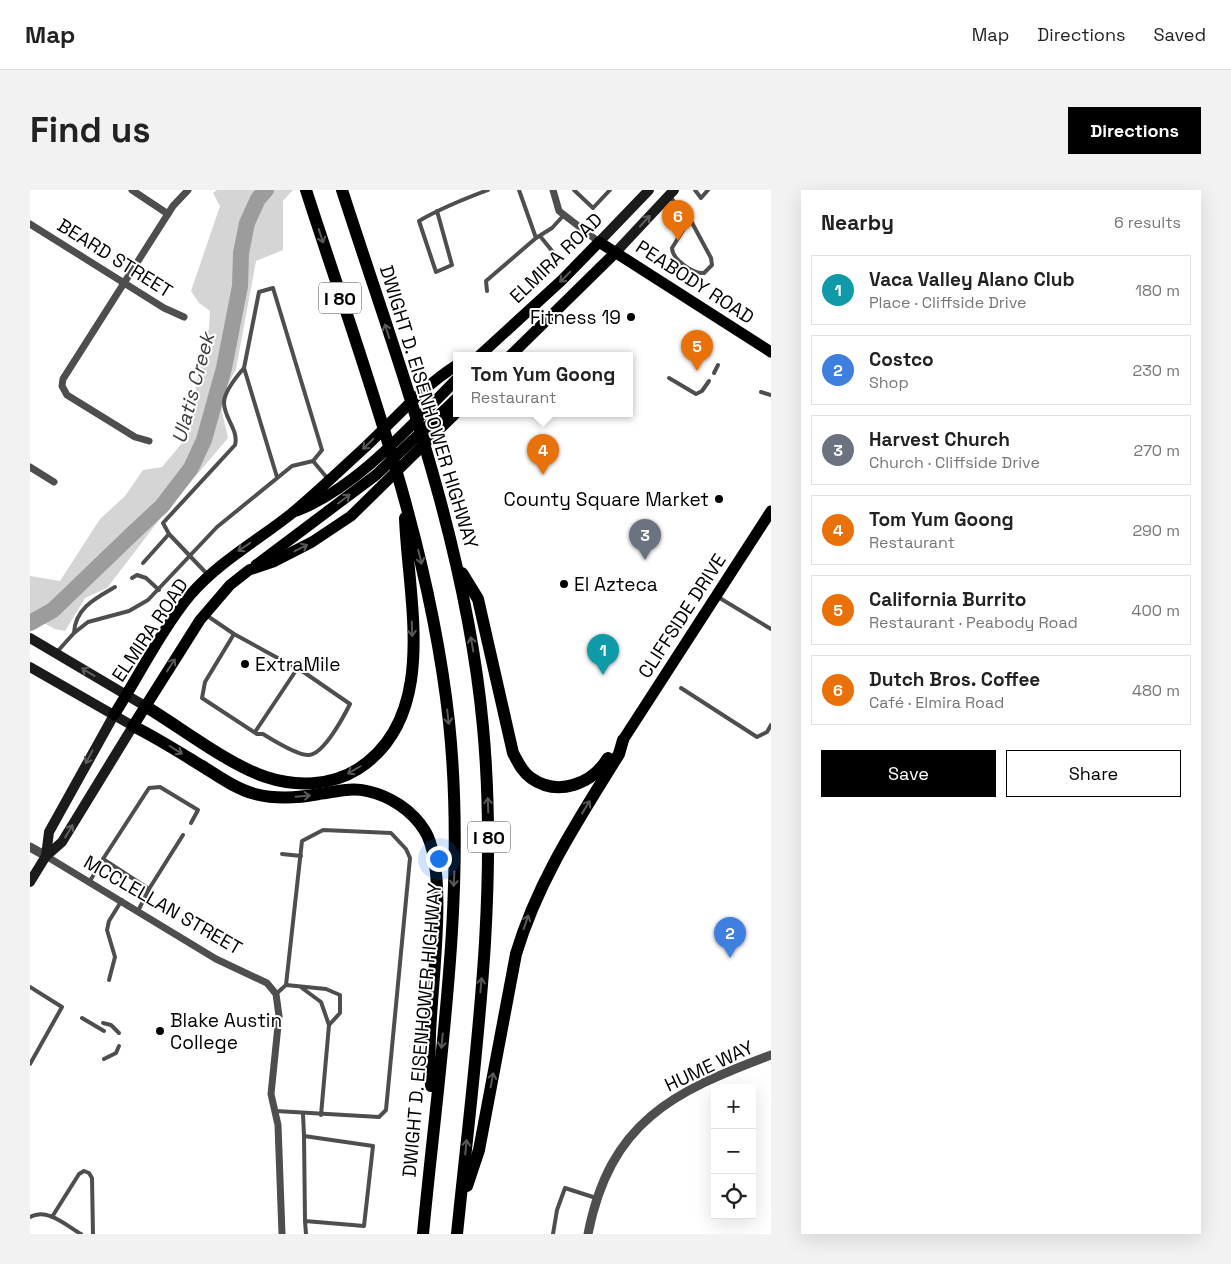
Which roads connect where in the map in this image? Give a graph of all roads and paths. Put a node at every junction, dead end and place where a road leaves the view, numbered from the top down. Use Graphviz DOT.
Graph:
graph roads {
  1 [pos="132,190"];
  2 [pos="188,190"];
  3 [pos="306,190"];
  4 [pos="342,190"];
  5 [pos="488,190"];
  6 [pos="519,190"];
  7 [pos="553,190"];
  8 [pos="574,190"];
  9 [pos="610,190"];
  10 [pos="650,190"];
  11 [pos="695,190"];
  12 [pos="708,190"];
  13 [pos="672,193"];
  14 [pos="437,210"];
  15 [pos="168,214"];
  16 [pos="563,216"];
  17 [pos="690,219"];
  18 [pos="30,224"];
  19 [pos="538,237"];
  20 [pos="599,242"];
  21 [pos="616,252"];
  22 [pos="557,257"];
  23 [pos="125,284"];
  24 [pos="487,291"];
  25 [pos="184,318"];
  26 [pos="483,352"];
  27 [pos="512,352"];
  28 [pos="771,352"];
  29 [pos="718,365"];
  30 [pos="244,368"];
  31 [pos="453,368"];
  32 [pos="714,374"];
  33 [pos="669,378"];
  34 [pos="709,381"];
  35 [pos="453,383"];
  36 [pos="761,392"];
  37 [pos="771,395"];
  38 [pos="453,402"];
  39 [pos="453,416"];
  40 [pos="149,441"];
  41 [pos="313,461"];
  42 [pos="30,467"];
  43 [pos="277,477"];
  44 [pos="328,479"];
  45 [pos="54,482"];
  46 [pos="404,493"];
  47 [pos="771,511"];
  48 [pos="291,514"];
  49 [pos="169,534"];
  50 [pos="191,555"];
  51 [pos="456,561"];
  52 [pos="143,563"];
  53 [pos="249,570"];
  54 [pos="209,576"];
  55 [pos="132,578"];
  56 [pos="115,587"];
  57 [pos="159,590"];
  58 [pos="716,596"];
  59 [pos="204,614"];
  60 [pos="771,629"];
  61 [pos="74,633"];
  62 [pos="234,634"];
  63 [pos="30,638"];
  64 [pos="56,653"];
  65 [pos="30,667"];
  66 [pos="296,669"];
  67 [pos="682,688"];
  68 [pos="127,695"];
  69 [pos="145,706"];
  70 [pos="114,716"];
  71 [pos="771,725"];
  72 [pos="133,726"];
  73 [pos="255,732"];
  74 [pos="622,740"];
  75 [pos="191,823"];
  76 [pos="183,835"];
  77 [pos="30,847"];
  78 [pos="282,854"];
  79 [pos="46,856"];
  80 [pos="301,856"];
  81 [pos="103,859"];
  82 [pos="90,881"];
  83 [pos="30,882"];
  84 [pos="149,889"];
  85 [pos="122,900"];
  86 [pos="138,911"];
  87 [pos="109,980"];
  88 [pos="286,986"];
  89 [pos="30,987"];
  90 [pos="301,987"];
  91 [pos="276,994"];
  92 [pos="82,1018"];
  93 [pos="104,1023"];
  94 [pos="329,1024"];
  95 [pos="104,1032"];
  96 [pos="119,1033"];
  97 [pos="119,1046"];
  98 [pos="771,1054"];
  99 [pos="104,1059"];
  100 [pos="30,1064"];
  101 [pos="274,1111"];
  102 [pos="303,1114"];
  103 [pos="321,1115"];
  104 [pos="304,1136"];
  105 [pos="432,1141"];
  106 [pos="596,1198"];
  107 [pos="459,1213"];
  108 [pos="30,1216"];
  109 [pos="52,1217"];
  110 [pos="305,1221"];
  111 [pos="81,1234"];
  112 [pos="93,1234"];
  113 [pos="282,1234"];
  114 [pos="306,1234"];
  115 [pos="423,1234"];
  116 [pos="457,1234"];
  117 [pos="553,1234"];
  118 [pos="588,1234"];
  1 -- 15 [label="street"];
  2 -- 15 [label="street"];
  3 -- 46 [label="highway, DWIGHT D. EISENHOWER HIGHWAY / I 80, one-way"];
  51 -- 4 [label="highway, DWIGHT D. EISENHOWER HIGHWAY / I 80, one-way"];
  5 -- 14 [label="lane"];
  6 -- 19 [label="lane"];
  7 -- 16 [label="street"];
  8 -- 9 [label="lane"];
  10 -- 20 [label="main road, ELMIRA ROAD"];
  11 -- 12 [label="lane"];
  13 -- 17 [label="lane"];
  21 -- 13 [label="main road, ELMIRA ROAD, one-way"];
  14 -- 14 [label="lane"];
  15 -- 23 [label="street"];
  16 -- 19 [label="lane"];
  16 -- 20 [label="street"];
  17 -- 17 [label="lane"];
  18 -- 23 [label="street, BEARD STREET"];
  19 -- 22 [label="lane"];
  19 -- 24 [label="lane"];
  20 -- 21 [label="main road, PEABODY ROAD"];
  20 -- 26 [label="main road, ELMIRA ROAD, one-way"];
  21 -- 27 [label="main road, ELMIRA ROAD"];
  21 -- 28 [label="main road, PEABODY ROAD"];
  23 -- 25 [label="street, BEARD STREET"];
  23 -- 40 [label="street"];
  29 -- 32 [label="lane"];
  30 -- 41 [label="lane"];
  30 -- 43 [label="lane"];
  30 -- 49 [label="lane"];
  31 -- 44 [label="main road, ELMIRA ROAD, one-way"];
  33 -- 34 [label="lane"];
  35 -- 48 [label="main road, ELMIRA ROAD"];
  36 -- 37 [label="lane"];
  53 -- 38 [label="main road, ELMIRA ROAD, one-way"];
  53 -- 39 [label="main road, ELMIRA ROAD, one-way"];
  41 -- 43 [label="lane"];
  41 -- 44 [label="lane"];
  42 -- 45 [label="street"];
  43 -- 50 [label="lane"];
  44 -- 48 [label="main road, ELMIRA ROAD"];
  46 -- 69 [label="highway, one-way"];
  46 -- 105 [label="highway, DWIGHT D. EISENHOWER HIGHWAY / I 80, one-way"];
  47 -- 58 [label="main road, CLIFFSIDE DRIVE"];
  48 -- 54 [label="main road, ELMIRA ROAD, one-way"];
  49 -- 50 [label="lane"];
  49 -- 52 [label="lane"];
  50 -- 54 [label="lane"];
  50 -- 57 [label="lane"];
  51 -- 74 [label="highway"];
  107 -- 51 [label="highway, DWIGHT D. EISENHOWER HIGHWAY / I 80, one-way"];
  53 -- 59 [label="main road, ELMIRA ROAD"];
  54 -- 68 [label="main road, ELMIRA ROAD"];
  55 -- 57 [label="lane"];
  56 -- 61 [label="lane"];
  57 -- 61 [label="lane"];
  58 -- 60 [label="lane"];
  58 -- 74 [label="main road, CLIFFSIDE DRIVE"];
  59 -- 62 [label="lane"];
  69 -- 59 [label="main road, ELMIRA ROAD, one-way"];
  61 -- 64 [label="lane"];
  62 -- 66 [label="lane"];
  62 -- 73 [label="lane"];
  63 -- 64 [label="main road"];
  68 -- 64 [label="main road, one-way"];
  65 -- 70 [label="main road"];
  66 -- 73 [label="lane"];
  66 -- 73 [label="lane"];
  67 -- 71 [label="lane"];
  68 -- 69 [label="main road"];
  68 -- 70 [label="main road, ELMIRA ROAD"];
  69 -- 72 [label="main road, ELMIRA ROAD"];
  70 -- 72 [label="main road"];
  70 -- 79 [label="main road, one-way"];
  79 -- 72 [label="main road, one-way"];
  72 -- 105 [label="highway, one-way"];
  107 -- 74 [label="highway, one-way"];
  75 -- 81 [label="lane"];
  76 -- 84 [label="lane"];
  77 -- 79 [label="street, MCCLELLAN STREET"];
  78 -- 80 [label="lane"];
  79 -- 82 [label="street, MCCLELLAN STREET"];
  79 -- 83 [label="main road"];
  80 -- 88 [label="lane"];
  80 -- 103 [label="lane"];
  81 -- 82 [label="lane"];
  81 -- 84 [label="lane"];
  82 -- 85 [label="street, MCCLELLAN STREET"];
  84 -- 86 [label="lane"];
  85 -- 86 [label="street, MCCLELLAN STREET"];
  85 -- 87 [label="lane"];
  86 -- 91 [label="street, MCCLELLAN STREET"];
  88 -- 90 [label="lane"];
  88 -- 91 [label="lane"];
  89 -- 100 [label="lane"];
  90 -- 94 [label="lane"];
  90 -- 94 [label="lane"];
  91 -- 101 [label="street"];
  92 -- 95 [label="lane"];
  93 -- 96 [label="lane"];
  94 -- 103 [label="lane"];
  97 -- 99 [label="lane"];
  98 -- 106 [label="street, HUME WAY"];
  101 -- 102 [label="lane"];
  101 -- 113 [label="street"];
  102 -- 103 [label="lane"];
  102 -- 104 [label="lane"];
  104 -- 110 [label="lane"];
  104 -- 110 [label="lane"];
  105 -- 115 [label="highway, DWIGHT D. EISENHOWER HIGHWAY / I 80"];
  106 -- 117 [label="lane"];
  106 -- 118 [label="street, HUME WAY"];
  107 -- 116 [label="highway, DWIGHT D. EISENHOWER HIGHWAY / I 80"];
  108 -- 109 [label="lane"];
  109 -- 111 [label="lane"];
  109 -- 112 [label="lane"];
  110 -- 114 [label="lane"];
}
